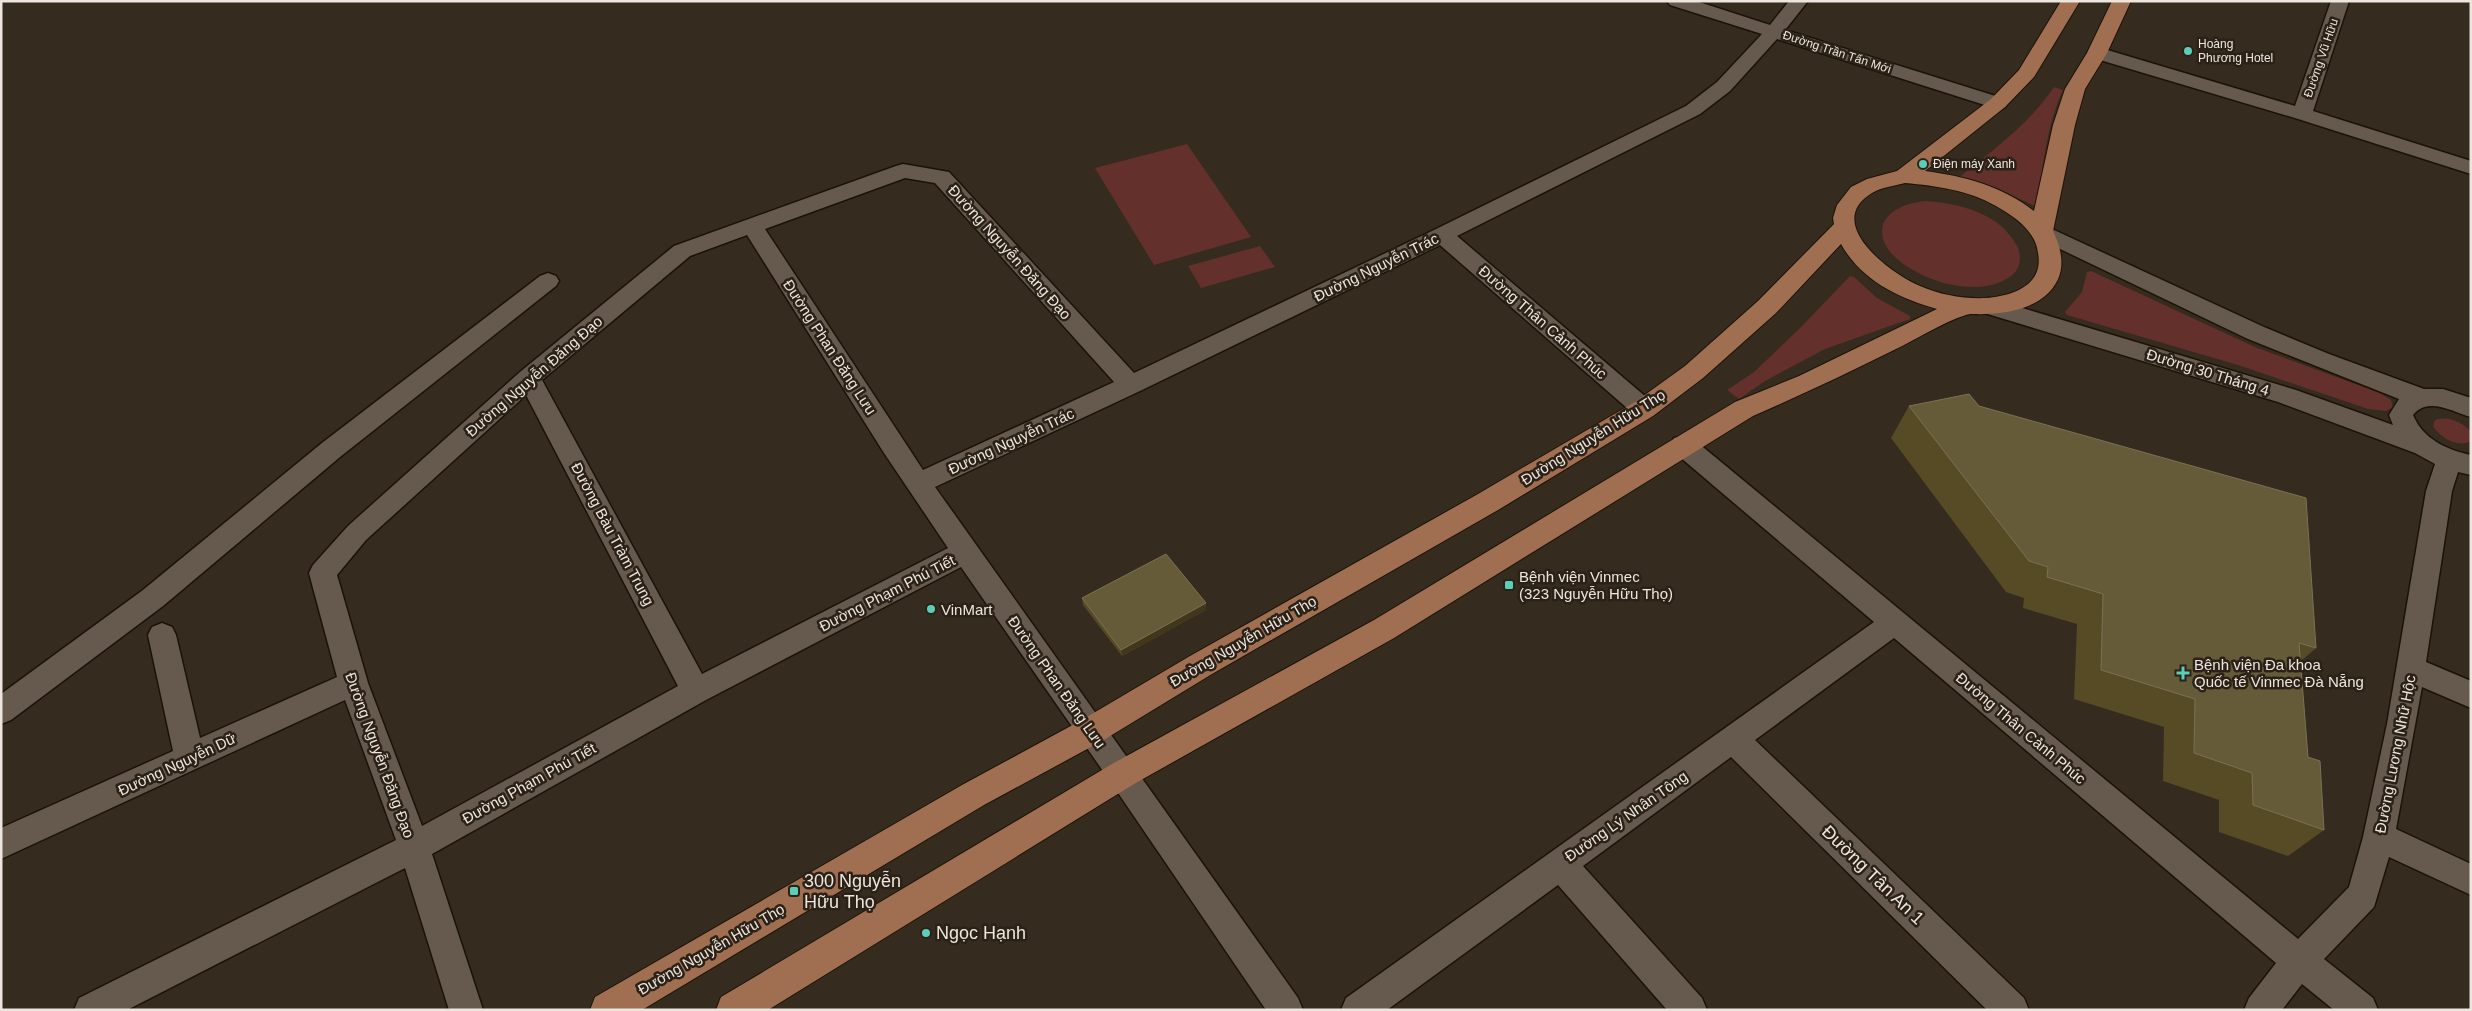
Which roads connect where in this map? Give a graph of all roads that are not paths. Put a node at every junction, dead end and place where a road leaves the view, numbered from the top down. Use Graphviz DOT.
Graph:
graph roads {
  1 [pos="1676,1"];
  2 [pos="1799,1"];
  3 [pos="2071,1"];
  4 [pos="2122,1"];
  5 [pos="2340,1"];
  6 [pos="1774,32"];
  7 [pos="2097,53"];
  8 [pos="1998,103"];
  9 [pos="2302,114"];
  10 [pos="2471,168"];
  11 [pos="1905,176"];
  12 [pos="751,225"];
  13 [pos="1845,226"];
  14 [pos="2041,231"];
  15 [pos="1442,235"];
  16 [pos="548,281"];
  17 [pos="1976,306"];
  18 [pos="529,378"];
  19 [pos="1131,385"];
  20 [pos="2423,398"];
  21 [pos="2468,400"];
  22 [pos="1644,409"];
  23 [pos="1683,444"];
  24 [pos="2448,457"];
  25 [pos="919,483"];
  26 [pos="965,552"];
  27 [pos="1895,622"];
  28 [pos="162,635"];
  29 [pos="2412,670"];
  30 [pos="354,683"];
  31 [pos="696,691"];
  32 [pos="2471,695"];
  33 [pos="1,711"];
  34 [pos="1092,731"];
  35 [pos="1734,740"];
  36 [pos="190,758"];
  37 [pos="1123,774"];
  38 [pos="2379,837"];
  39 [pos="1,844"];
  40 [pos="414,847"];
  41 [pos="1559,863"];
  42 [pos="2471,880"];
  43 [pos="2299,961"];
  44 [pos="91,1010"];
  45 [pos="466,1010"];
  46 [pos="608,1010"];
  47 [pos="734,1010"];
  48 [pos="1286,1010"];
  49 [pos="1358,1010"];
  50 [pos="1690,1010"];
  51 [pos="2012,1010"];
  52 [pos="2261,1010"];
  53 [pos="2361,1010"];
  1 -- 6 [label="street, Đường Trần Tấn Mới"];
  2 -- 6 [label="street, Đường Nguyễn Trác"];
  3 -- 8 [label="main road"];
  4 -- 7 [label="main road"];
  5 -- 9 [label="street, Đường Vũ Hữu"];
  6 -- 8 [label="street, Đường Trần Tấn Mới"];
  6 -- 15 [label="street, Đường Nguyễn Trác"];
  7 -- 9 [label="street"];
  7 -- 14 [label="main road"];
  8 -- 11 [label="main road"];
  9 -- 10 [label="street"];
  11 -- 13 [label="main road"];
  11 -- 14 [label="main road"];
  12 -- 18 [label="street, Đường Nguyễn Đăng Đạo"];
  12 -- 19 [label="street, Đường Nguyễn Đăng Đạo"];
  12 -- 25 [label="street, Đường Phan Đăng Lưu"];
  13 -- 17 [label="main road"];
  13 -- 22 [label="main road, Đường Nguyễn Hữu Thọ"];
  14 -- 17 [label="main road"];
  14 -- 20 [label="street"];
  15 -- 19 [label="street, Đường Nguyễn Trác"];
  15 -- 22 [label="street, Đường Thân Cảnh Phúc"];
  16 -- 33 [label="street"];
  17 -- 23 [label="main road"];
  17 -- 24 [label="street, Đường 30 Tháng 4"];
  18 -- 30 [label="street, Đường Nguyễn Đăng Đạo"];
  18 -- 31 [label="street, Đường Bàu Tràm Trung"];
  19 -- 25 [label="street, Đường Nguyễn Trác"];
  20 -- 21 [label="street"];
  20 -- 24 [label="street"];
  22 -- 34 [label="main road, Đường Nguyễn Hữu Thọ"];
  23 -- 27 [label="street, Đường Thân Cảnh Phúc"];
  23 -- 37 [label="main road"];
  24 -- 29 [label="street, Đường Lương Nhữ Hộc"];
  25 -- 26 [label="street, Đường Phan Đăng Lưu"];
  26 -- 31 [label="street, Đường Phạm Phú Tiết"];
  26 -- 34 [label="street, Đường Phan Đăng Lưu"];
  27 -- 35 [label="street, Đường Lý Nhân Tông"];
  27 -- 43 [label="street, Đường Thân Cảnh Phúc"];
  28 -- 36 [label="street"];
  29 -- 32 [label="street"];
  29 -- 38 [label="street, Đường Lương Nhữ Hộc"];
  30 -- 36 [label="street, Đường Nguyễn Dữ"];
  30 -- 40 [label="street, Đường Nguyễn Đăng Đạo"];
  31 -- 40 [label="street, Đường Phạm Phú Tiết"];
  34 -- 37 [label="street, Đường Phan Đăng Lưu"];
  34 -- 46 [label="main road, Đường Nguyễn Hữu Thọ"];
  35 -- 41 [label="street, Đường Lý Nhân Tông"];
  35 -- 51 [label="street, Đường Tân An 1"];
  36 -- 39 [label="street, Đường Nguyễn Dữ"];
  37 -- 47 [label="main road"];
  37 -- 48 [label="street, Đường Phan Đăng Lưu"];
  38 -- 42 [label="street"];
  38 -- 43 [label="street, Đường Lương Nhữ Hộc"];
  40 -- 44 [label="street, Đường Phạm Phú Tiết"];
  40 -- 45 [label="street, Đường Nguyễn Đăng Đạo"];
  41 -- 49 [label="street, Đường Lý Nhân Tông"];
  41 -- 50 [label="street"];
  43 -- 52 [label="street, Đường Lương Nhữ Hộc"];
  43 -- 53 [label="street, Đường Thân Cảnh Phúc"];
}
